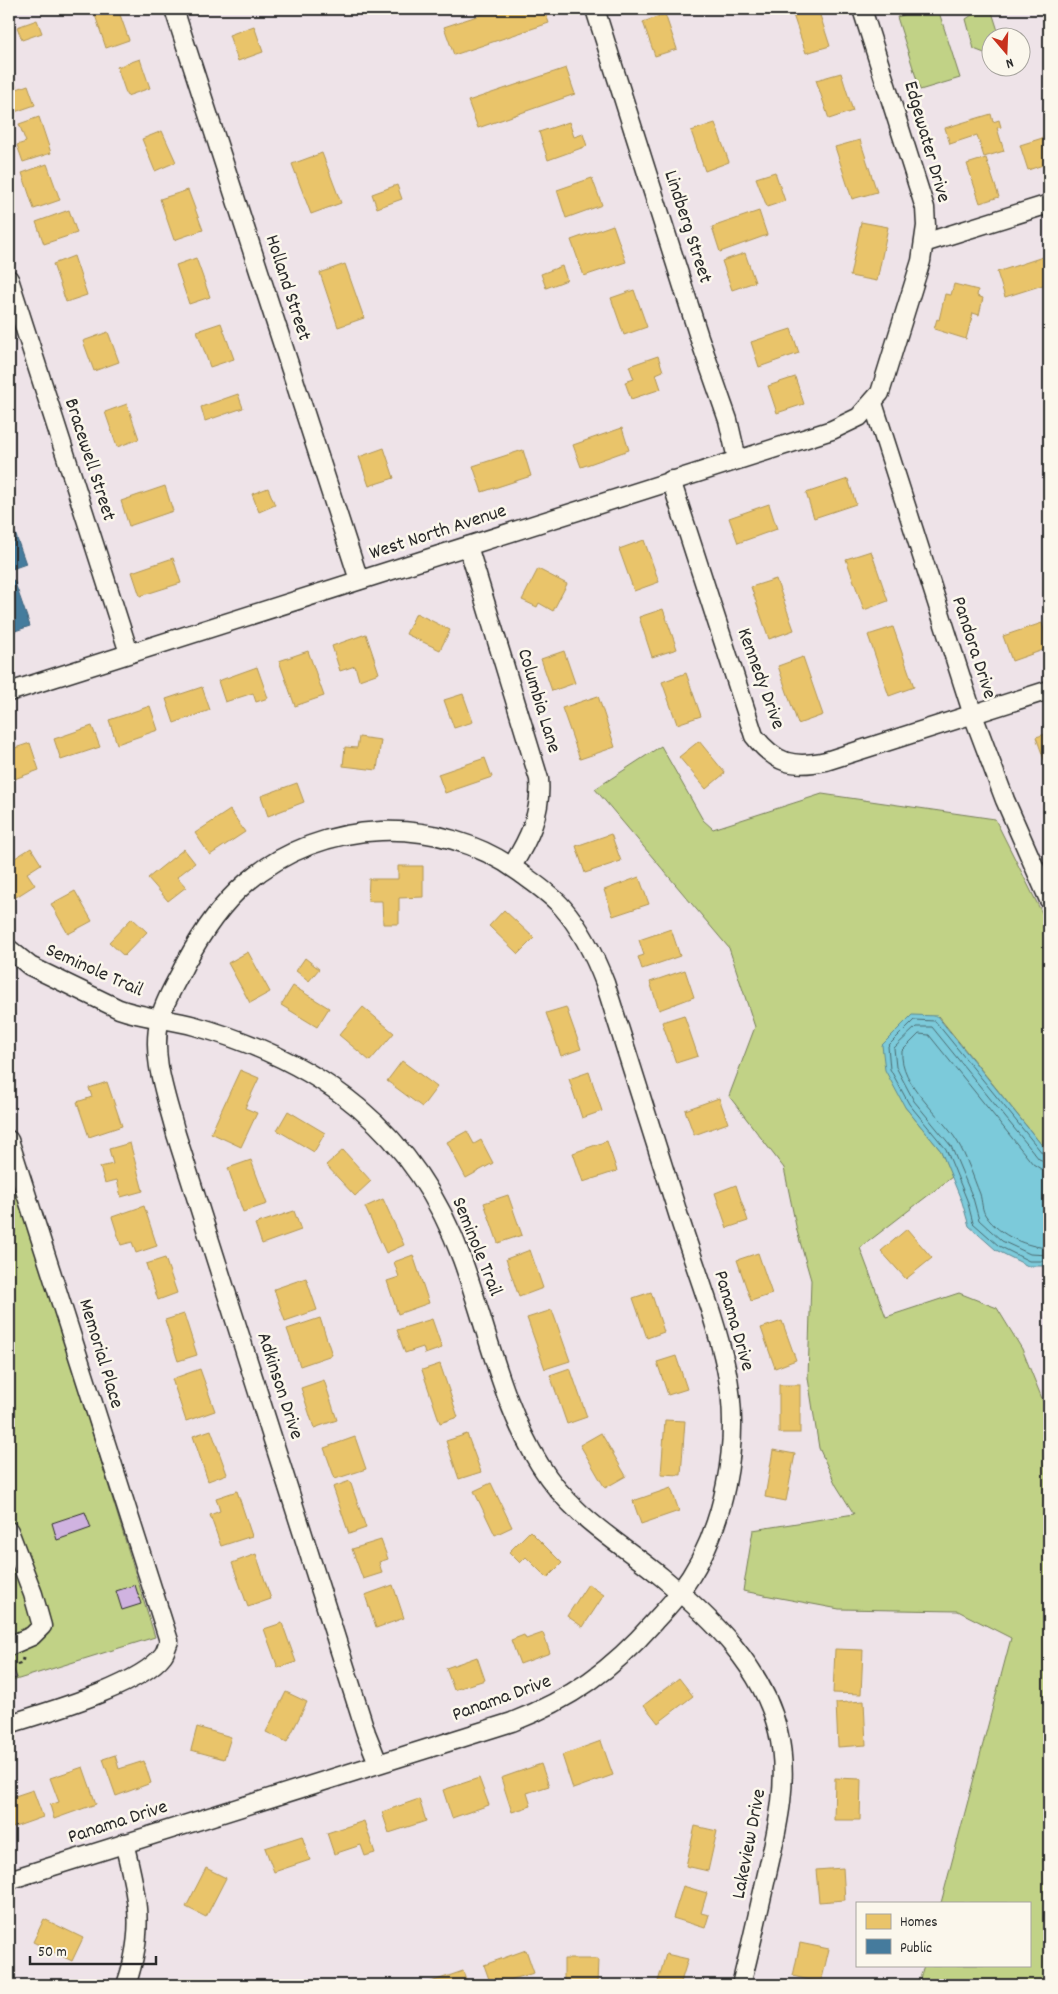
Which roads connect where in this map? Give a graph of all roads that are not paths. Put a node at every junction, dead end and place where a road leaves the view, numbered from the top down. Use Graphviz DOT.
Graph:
graph roads {
  1 [pos="174,9"];
  2 [pos="595,9"];
  3 [pos="862,9"];
  4 [pos="1049,204"];
  5 [pos="924,242"];
  6 [pos="9,279"];
  7 [pos="873,402"];
  8 [pos="737,459"];
  9 [pos="671,480"];
  10 [pos="468,546"];
  11 [pos="359,580"];
  12 [pos="129,653"];
  13 [pos="1049,690"];
  14 [pos="9,692"];
  15 [pos="973,715"];
  16 [pos="512,866"];
  17 [pos="1049,900"];
  18 [pos="9,949"];
  19 [pos="160,1019"];
  20 [pos="9,1140"];
  21 [pos="9,1531"];
  22 [pos="680,1592"];
  23 [pos="9,1646"];
  24 [pos="9,1724"];
  25 [pos="378,1763"];
  26 [pos="124,1843"];
  27 [pos="9,1880"];
  28 [pos="126,1985"];
  29 [pos="741,1985"];
  1 -- 11 [label="street, Holland Street"];
  2 -- 8 [label="street, Lindberg Street"];
  3 -- 5 [label="street, Edgewater Drive"];
  4 -- 5 [label="street"];
  5 -- 7 [label="street, Edgewater Drive"];
  6 -- 12 [label="street, Bracewell Street"];
  7 -- 8 [label="street, West North Avenue"];
  7 -- 15 [label="street, Pandora Drive"];
  8 -- 9 [label="street, West North Avenue"];
  9 -- 10 [label="street, West North Avenue"];
  9 -- 15 [label="street, Kennedy Drive"];
  10 -- 11 [label="street, West North Avenue"];
  10 -- 16 [label="street, Columbia Lane"];
  11 -- 12 [label="street, West North Avenue"];
  12 -- 14 [label="street, West North Avenue"];
  13 -- 15 [label="street, Kennedy Drive"];
  15 -- 17 [label="street, Pandora Drive"];
  16 -- 19 [label="street, Panama Drive"];
  16 -- 22 [label="street, Panama Drive"];
  18 -- 19 [label="street, Seminole Trail"];
  19 -- 22 [label="street, Seminole Trail"];
  19 -- 25 [label="street, Adkinson Drive"];
  20 -- 24 [label="street, Memorial Place"];
  21 -- 23 [label="street"];
  22 -- 25 [label="street, Panama Drive"];
  22 -- 29 [label="street, Lakeview Drive"];
  25 -- 26 [label="street, Panama Drive"];
  26 -- 27 [label="street, Panama Drive"];
  26 -- 28 [label="street"];
}
